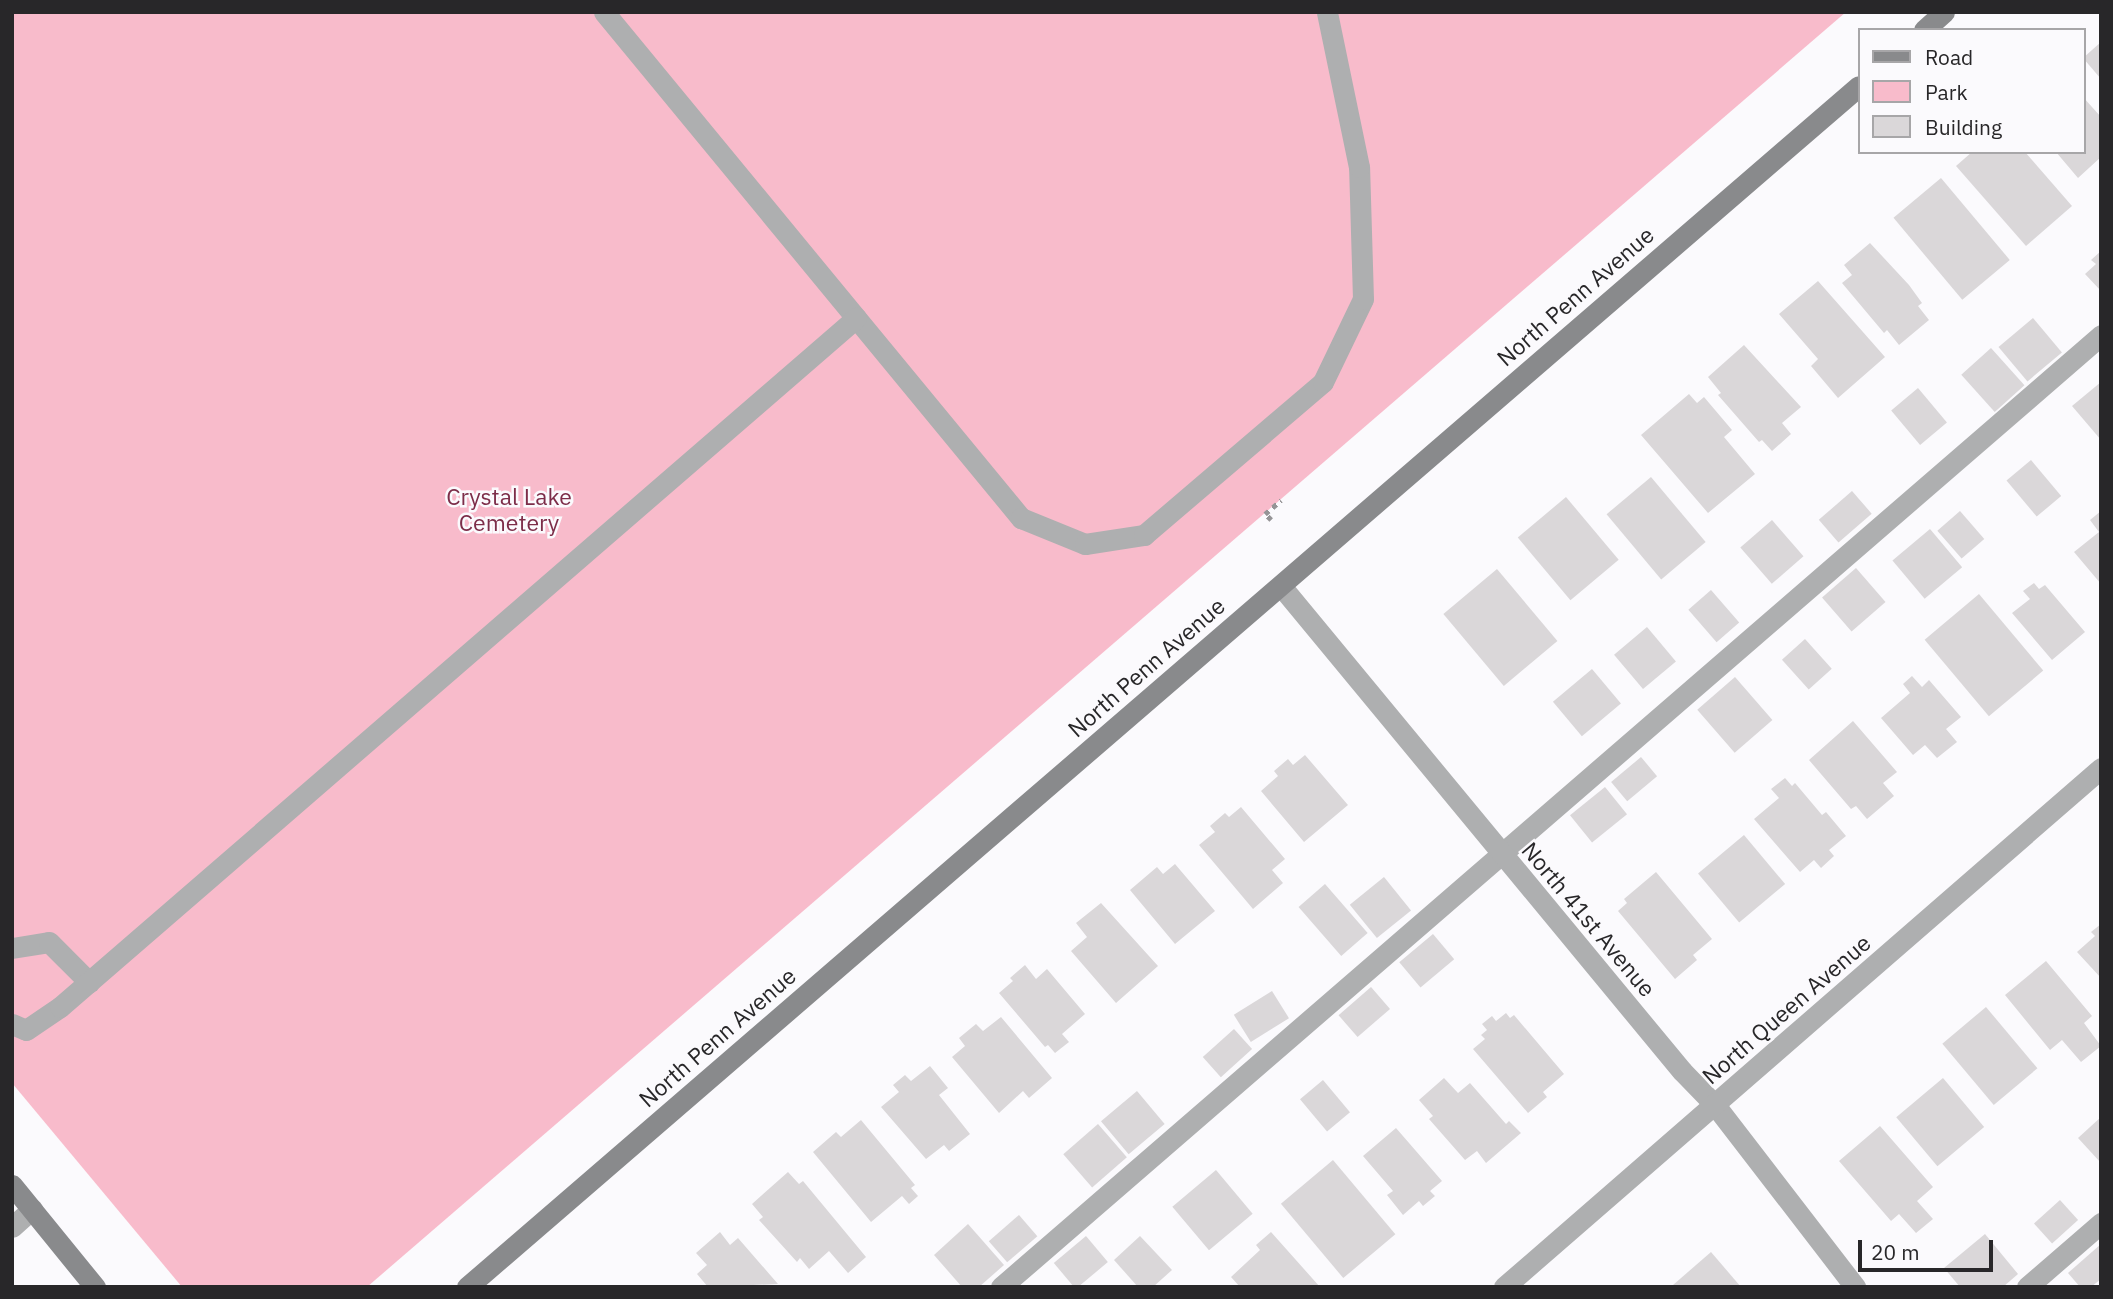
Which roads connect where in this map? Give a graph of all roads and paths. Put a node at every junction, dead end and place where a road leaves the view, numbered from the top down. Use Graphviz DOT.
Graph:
graph roads {
  1 [pos="604,12"];
  2 [pos="1327,12"];
  3 [pos="1944,12"];
  4 [pos="1926,28"];
  5 [pos="1857,88"];
  6 [pos="856,318"];
  7 [pos="2101,335"];
  8 [pos="1281,500"];
  9 [pos="1271,520"];
  10 [pos="1281,586"];
  11 [pos="2101,768"];
  12 [pos="1501,853"];
  13 [pos="12,948"];
  14 [pos="89,982"];
  15 [pos="12,1024"];
  16 [pos="1715,1105"];
  17 [pos="12,1185"];
  18 [pos="32,1209"];
  19 [pos="2101,1223"];
  20 [pos="12,1227"];
  21 [pos="95,1287"];
  22 [pos="467,1287"];
  23 [pos="1001,1287"];
  24 [pos="1504,1287"];
  25 [pos="1855,1287"];
  26 [pos="2027,1287"];
  1 -- 6 [label="street"];
  2 -- 6 [label="street"];
  3 -- 4 [label="main road"];
  5 -- 10 [label="main road, North Penn Avenue"];
  6 -- 14 [label="street"];
  7 -- 12 [label="street"];
  8 -- 9 [label="path"];
  10 -- 12 [label="street, North 41st Avenue"];
  10 -- 22 [label="main road, North Penn Avenue"];
  11 -- 16 [label="street, North Queen Avenue"];
  12 -- 16 [label="street, North 41st Avenue"];
  12 -- 23 [label="street"];
  13 -- 14 [label="street"];
  14 -- 15 [label="street"];
  16 -- 24 [label="street, North Queen Avenue"];
  16 -- 25 [label="street, North 41st Avenue"];
  17 -- 18 [label="main road"];
  18 -- 20 [label="street"];
  18 -- 21 [label="main road"];
  19 -- 26 [label="street"];
}
